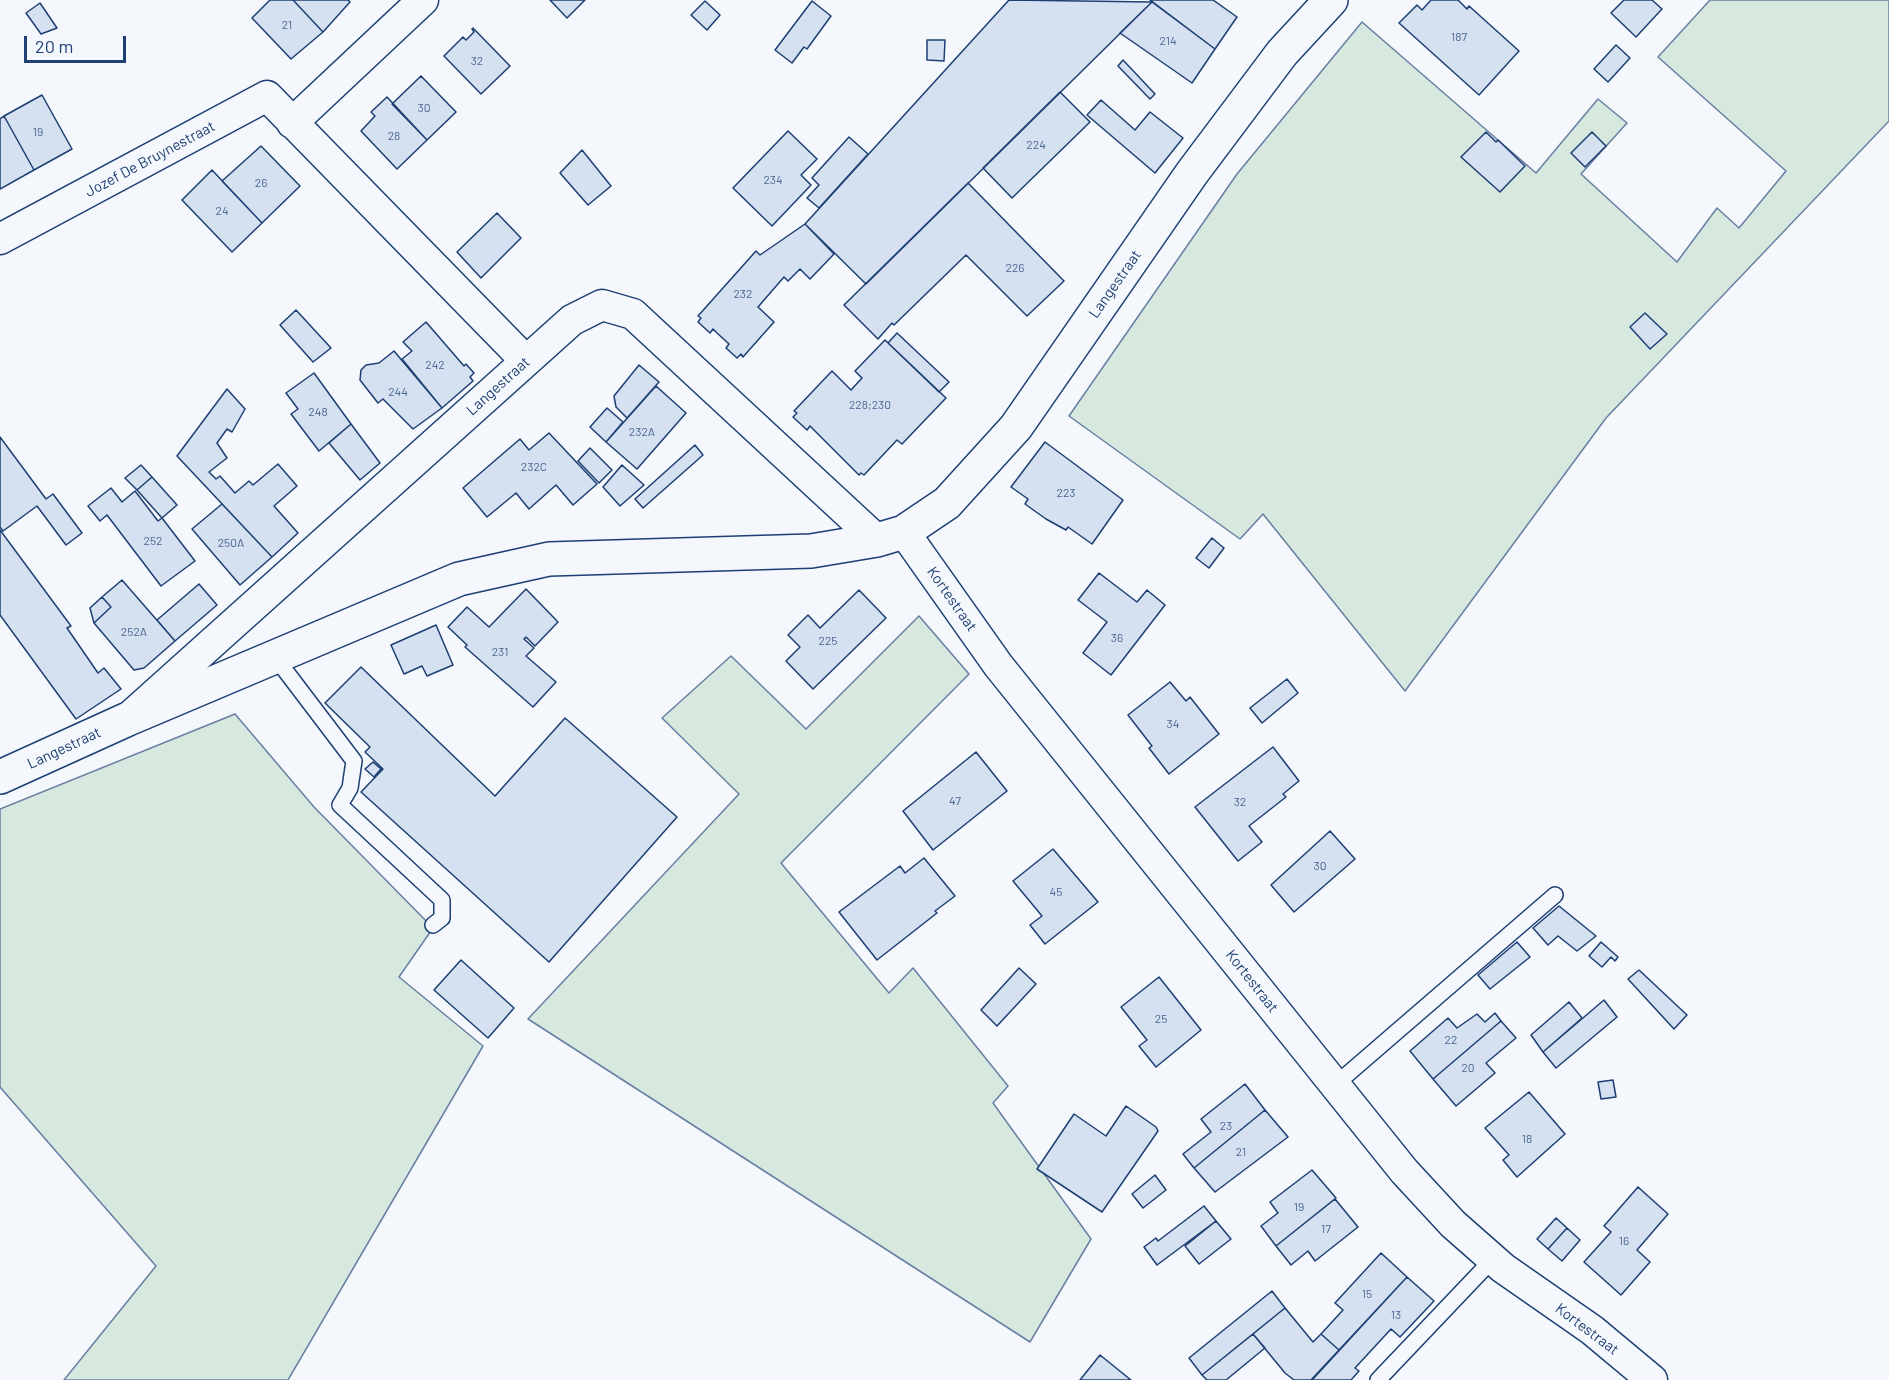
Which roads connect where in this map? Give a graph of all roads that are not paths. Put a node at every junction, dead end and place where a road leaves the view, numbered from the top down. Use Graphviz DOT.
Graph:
graph roads {
  1 [pos="423,0"];
  2 [pos="1330,0"];
  3 [pos="292,123"];
  4 [pos="0,239"];
  5 [pos="526,362"];
  6 [pos="890,536"];
  7 [pos="275,657"];
  8 [pos="128,719"];
  9 [pos="0,777"];
  10 [pos="1555,895"];
  11 [pos="433,925"];
  12 [pos="1335,1085"];
  13 [pos="1493,1258"];
  14 [pos="1378,1380"];
  15 [pos="1652,1380"];
  1 -- 3 [label="street"];
  2 -- 6 [label="street, Langestraat"];
  3 -- 4 [label="street, Jozef De Bruynestraat"];
  3 -- 5 [label="street, Jozef De Bruynestraat"];
  5 -- 6 [label="street, Langestraat"];
  5 -- 8 [label="street, Langestraat"];
  6 -- 7 [label="street, Langestraat"];
  6 -- 12 [label="street, Kortestraat"];
  7 -- 8 [label="street, Langestraat"];
  7 -- 11 [label="lane"];
  8 -- 9 [label="street, Langestraat"];
  10 -- 12 [label="lane"];
  12 -- 13 [label="street, Kortestraat"];
  13 -- 14 [label="lane"];
  13 -- 15 [label="street, Kortestraat"];
}
